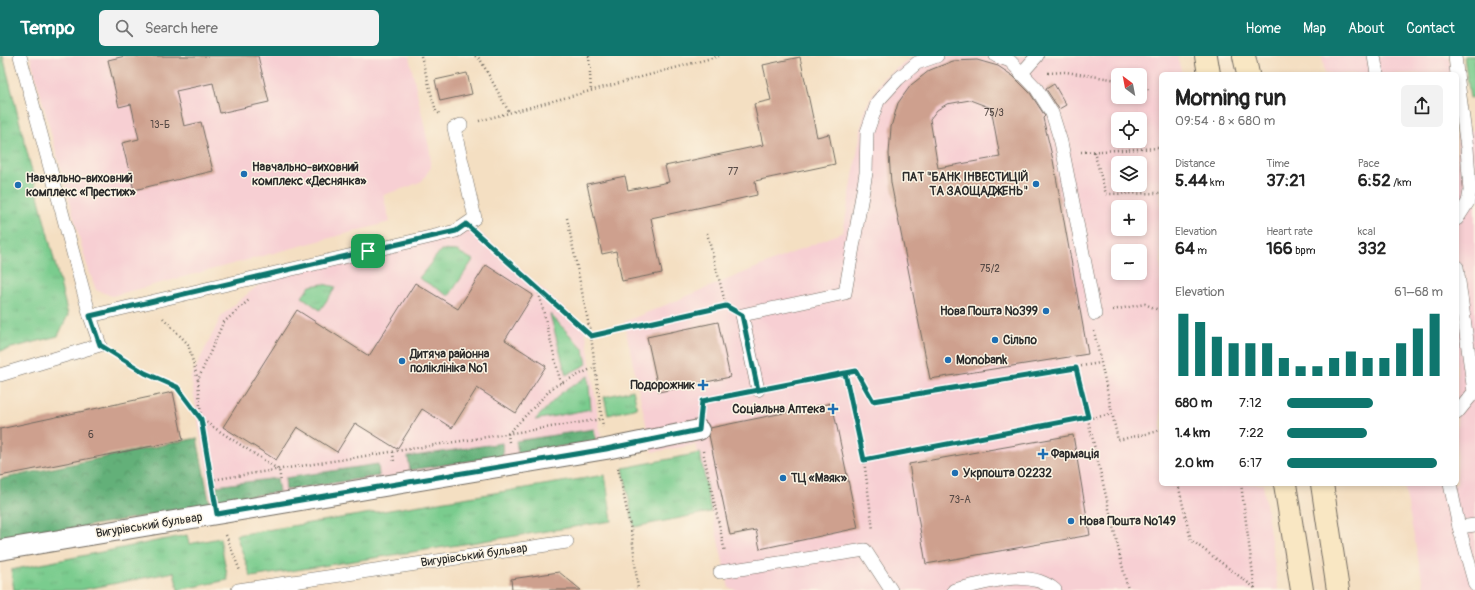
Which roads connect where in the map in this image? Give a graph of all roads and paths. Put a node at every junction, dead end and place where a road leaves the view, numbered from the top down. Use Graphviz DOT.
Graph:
graph roads {
  1 [pos="20,56"];
  2 [pos="421,56"];
  3 [pos="476,56"];
  4 [pos="588,56"];
  5 [pos="719,56"];
  6 [pos="937,56"];
  7 [pos="996,56"];
  8 [pos="1037,56"];
  9 [pos="1206,56"];
  10 [pos="1244,56"];
  11 [pos="1374,56"];
  12 [pos="1454,56"];
  13 [pos="1210,72"];
  14 [pos="1248,72"];
  15 [pos="1377,72"];
  16 [pos="1457,72"];
  17 [pos="1022,74"];
  18 [pos="1111,79"];
  19 [pos="1459,84"];
  20 [pos="1147,89"];
  21 [pos="1151,90"];
  22 [pos="591,91"];
  23 [pos="436,111"];
  24 [pos="509,112"];
  25 [pos="461,126"];
  26 [pos="1471,147"];
  27 [pos="1159,148"];
  28 [pos="1094,152"];
  29 [pos="1063,154"];
  30 [pos="1159,193"];
  31 [pos="1459,216"];
  32 [pos="567,218"];
  33 [pos="466,224"];
  34 [pos="707,233"];
  35 [pos="1459,282"];
  36 [pos="538,289"];
  37 [pos="252,297"];
  38 [pos="149,302"];
  39 [pos="726,306"];
  40 [pos="1119,309"];
  41 [pos="1159,310"];
  42 [pos="1095,314"];
  43 [pos="742,315"];
  44 [pos="90,316"];
  45 [pos="591,336"];
  46 [pos="100,345"];
  47 [pos="595,367"];
  48 [pos="1076,368"];
  49 [pos="845,373"];
  50 [pos="0,375"];
  51 [pos="198,380"];
  52 [pos="562,384"];
  53 [pos="758,390"];
  54 [pos="1459,411"];
  55 [pos="1113,414"];
  56 [pos="1088,417"];
  57 [pos="201,419"];
  58 [pos="602,419"];
  59 [pos="699,430"];
  60 [pos="1159,430"];
  61 [pos="508,434"];
  62 [pos="864,460"];
  63 [pos="512,464"];
  64 [pos="279,470"];
  65 [pos="211,480"];
  66 [pos="1178,486"];
  67 [pos="1241,486"];
  68 [pos="1285,486"];
  69 [pos="1322,486"];
  70 [pos="1450,486"];
  71 [pos="285,502"];
  72 [pos="217,514"];
  73 [pos="1475,525"];
  74 [pos="1459,527"];
  75 [pos="873,530"];
  76 [pos="632,535"];
  77 [pos="567,542"];
  78 [pos="0,550"];
  79 [pos="725,572"];
  80 [pos="1475,585"];
  81 [pos="245,589"];
  82 [pos="1255,589"];
  83 [pos="638,590"];
  84 [pos="891,590"];
  85 [pos="954,590"];
  86 [pos="1055,590"];
  87 [pos="1128,590"];
  88 [pos="1302,590"];
  89 [pos="1338,590"];
  1 -- 44 [label="lane"];
  2 -- 23 [label="path"];
  3 -- 24 [label="path"];
  4 -- 22 [label="path"];
  5 -- 22 [label="path"];
  6 -- 43 [label="lane"];
  7 -- 17 [label="lane"];
  8 -- 17 [label="lane"];
  9 -- 13 [label="main road"];
  10 -- 14 [label="main road"];
  11 -- 15 [label="lane"];
  12 -- 16 [label="lane"];
  17 -- 18 [label="path"];
  17 -- 29 [label="lane"];
  19 -- 26 [label="lane"];
  20 -- 21 [label="path"];
  22 -- 24 [label="path"];
  24 -- 25 [label="path"];
  25 -- 33 [label="lane"];
  26 -- 31 [label="lane"];
  27 -- 28 [label="path"];
  28 -- 29 [label="path"];
  28 -- 30 [label="path"];
  29 -- 42 [label="lane"];
  32 -- 45 [label="path"];
  33 -- 36 [label="path"];
  33 -- 38 [label="lane"];
  34 -- 39 [label="path"];
  35 -- 54 [label="lane"];
  36 -- 45 [label="path"];
  36 -- 52 [label="path"];
  37 -- 51 [label="path"];
  38 -- 44 [label="lane"];
  38 -- 51 [label="path"];
  39 -- 43 [label="path"];
  39 -- 45 [label="path"];
  40 -- 41 [label="path"];
  43 -- 53 [label="lane"];
  44 -- 46 [label="lane"];
  46 -- 50 [label="lane"];
  46 -- 57 [label="path"];
  47 -- 52 [label="path"];
  48 -- 49 [label="path"];
  48 -- 55 [label="path"];
  48 -- 56 [label="path"];
  49 -- 53 [label="path"];
  49 -- 62 [label="path"];
  51 -- 57 [label="path"];
  52 -- 61 [label="path"];
  53 -- 59 [label="path"];
  55 -- 56 [label="path"];
  55 -- 60 [label="path"];
  56 -- 62 [label="path"];
  56 -- 87 [label="path"];
  57 -- 64 [label="path"];
  57 -- 65 [label="path"];
  58 -- 61 [label="path"];
  59 -- 63 [label="street, Вигурівський бульвар"];
  59 -- 79 [label="path"];
  61 -- 63 [label="path"];
  61 -- 64 [label="path"];
  62 -- 75 [label="path"];
  63 -- 71 [label="street, Вигурівський бульвар"];
  64 -- 65 [label="path"];
  64 -- 71 [label="path"];
  65 -- 72 [label="path"];
  66 -- 82 [label="path"];
  67 -- 82 [label="path"];
  68 -- 88 [label="main road"];
  69 -- 89 [label="main road"];
  70 -- 74 [label="lane"];
  71 -- 72 [label="street, Вигурівський бульвар"];
  72 -- 78 [label="street, Вигурівський бульвар"];
  72 -- 81 [label="path"];
  73 -- 74 [label="lane"];
  74 -- 80 [label="lane"];
  76 -- 83 [label="path"];
  77 -- 81 [label="lane, Вигурівський бульвар"];
  79 -- 84 [label="lane"];
  85 -- 86 [label="lane"];
}
